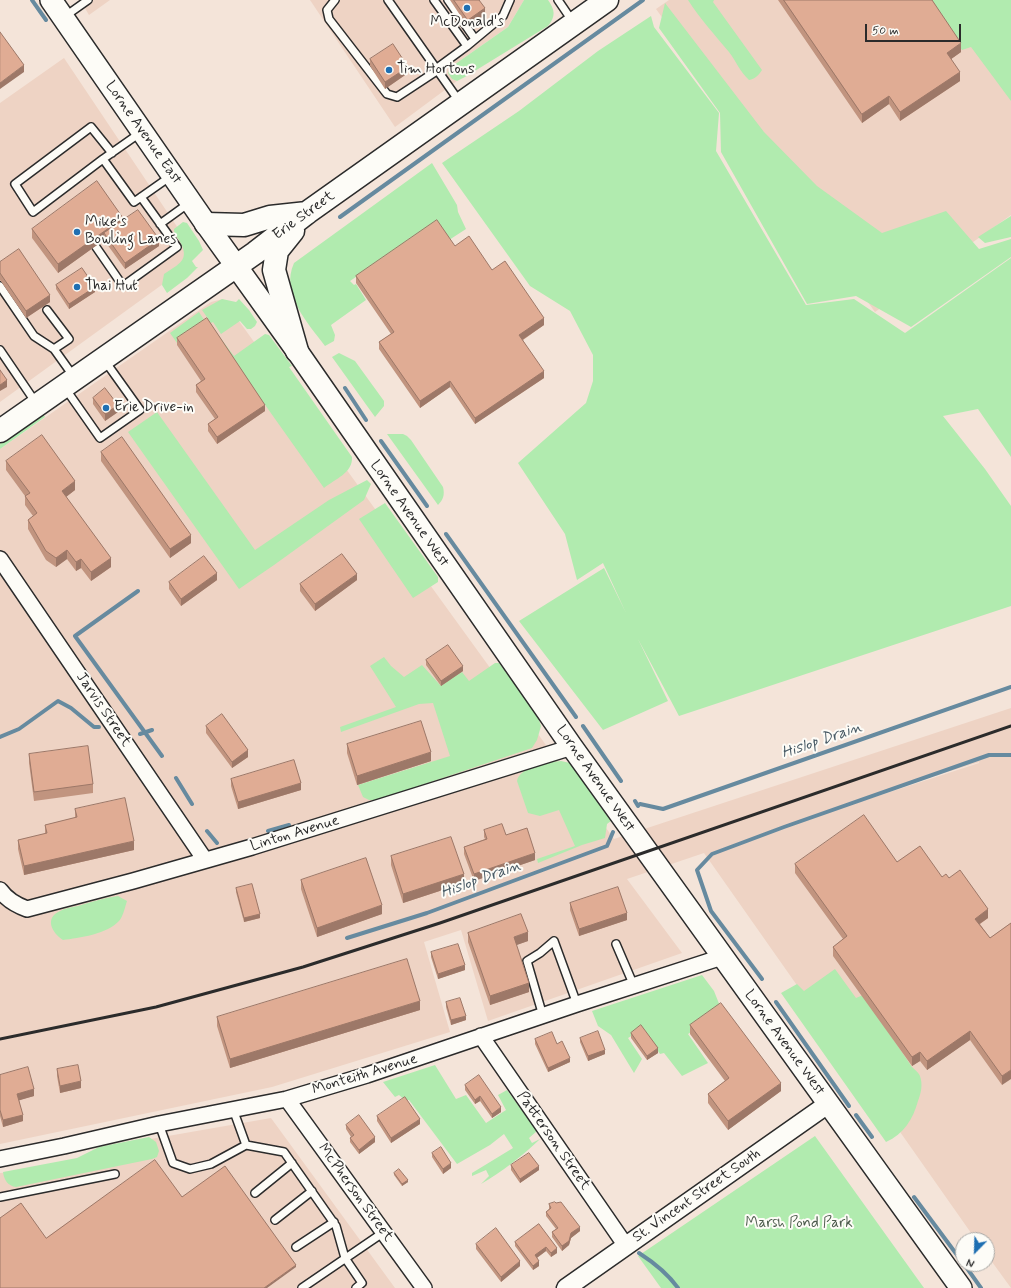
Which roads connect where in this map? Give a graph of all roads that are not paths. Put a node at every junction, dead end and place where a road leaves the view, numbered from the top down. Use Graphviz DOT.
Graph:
graph roads {
  1 [pos="51,0"];
  2 [pos="88,0"];
  3 [pos="335,0"];
  4 [pos="388,0"];
  5 [pos="434,0"];
  6 [pos="448,0"];
  7 [pos="510,0"];
  8 [pos="558,0"];
  9 [pos="607,0"];
  10 [pos="63,18"];
  11 [pos="574,24"];
  12 [pos="475,39"];
  13 [pos="467,46"];
  14 [pos="437,69"];
  15 [pos="462,104"];
  16 [pos="142,132"];
  17 [pos="112,153"];
  18 [pos="103,159"];
  19 [pos="172,175"];
  20 [pos="141,197"];
  21 [pos="191,202"];
  22 [pos="308,212"];
  23 [pos="160,224"];
  24 [pos="206,224"];
  25 [pos="96,247"];
  26 [pos="236,266"];
  27 [pos="0,286"];
  28 [pos="47,310"];
  29 [pos="54,349"];
  30 [pos="0,350"];
  31 [pos="297,352"];
  32 [pos="104,358"];
  33 [pos="69,383"];
  34 [pos="37,405"];
  35 [pos="0,431"];
  36 [pos="0,559"];
  37 [pos="572,748"];
  38 [pos="205,860"];
  39 [pos="0,890"];
  40 [pos="616,944"];
  41 [pos="722,957"];
  42 [pos="634,986"];
  43 [pos="577,1004"];
  44 [pos="543,1016"];
  45 [pos="480,1036"];
  46 [pos="287,1099"];
  47 [pos="828,1104"];
  48 [pos="233,1109"];
  49 [pos="159,1124"];
  50 [pos="246,1145"];
  51 [pos="0,1159"];
  52 [pos="292,1163"];
  53 [pos="115,1174"];
  54 [pos="312,1191"];
  55 [pos="255,1193"];
  56 [pos="0,1196"];
  57 [pos="275,1220"];
  58 [pos="334,1222"];
  59 [pos="384,1232"];
  60 [pos="626,1246"];
  61 [pos="296,1247"];
  62 [pos="345,1258"];
  63 [pos="569,1287"];
  64 [pos="302,1288"];
  65 [pos="356,1288"];
  66 [pos="424,1288"];
  67 [pos="961,1288"];
  1 -- 10 [label="main road, Lorne Avenue East"];
  2 -- 10 [label="lane"];
  3 -- 14 [label="lane"];
  4 -- 14 [label="lane"];
  5 -- 13 [label="lane"];
  6 -- 12 [label="lane"];
  7 -- 12 [label="lane"];
  8 -- 11 [label="lane"];
  9 -- 11 [label="main road, Erie Street"];
  10 -- 16 [label="main road, Lorne Avenue East"];
  11 -- 15 [label="main road, Erie Street"];
  12 -- 13 [label="lane"];
  13 -- 14 [label="lane"];
  14 -- 15 [label="lane"];
  15 -- 22 [label="main road, Erie Street"];
  16 -- 17 [label="lane"];
  16 -- 19 [label="main road, Lorne Avenue East"];
  17 -- 18 [label="lane"];
  17 -- 18 [label="lane"];
  18 -- 20 [label="lane"];
  19 -- 20 [label="lane"];
  19 -- 21 [label="main road, Lorne Avenue East"];
  20 -- 23 [label="lane"];
  21 -- 23 [label="lane"];
  21 -- 24 [label="main road, Lorne Avenue East"];
  22 -- 24 [label="main road"];
  22 -- 26 [label="main road, Erie Street"];
  22 -- 31 [label="main road"];
  23 -- 25 [label="lane"];
  24 -- 26 [label="main road, Lorne Avenue East"];
  26 -- 31 [label="main road, Lorne Avenue West"];
  26 -- 32 [label="main road, Erie Street"];
  27 -- 29 [label="lane"];
  28 -- 29 [label="lane"];
  29 -- 33 [label="lane"];
  30 -- 34 [label="lane"];
  31 -- 37 [label="main road, Lorne Avenue West"];
  32 -- 33 [label="main road, Erie Street"];
  32 -- 33 [label="lane"];
  33 -- 34 [label="main road, Erie Street"];
  34 -- 35 [label="main road, Erie Street"];
  36 -- 38 [label="street, Jarvis Street"];
  37 -- 38 [label="street, Linton Avenue"];
  37 -- 41 [label="main road, Lorne Avenue West"];
  38 -- 39 [label="street, Linton Avenue"];
  40 -- 42 [label="lane"];
  41 -- 42 [label="street, Monteith Avenue"];
  41 -- 47 [label="main road, Lorne Avenue West"];
  42 -- 43 [label="street, Monteith Avenue"];
  43 -- 44 [label="street, Monteith Avenue"];
  43 -- 44 [label="lane"];
  44 -- 45 [label="street, Monteith Avenue"];
  45 -- 46 [label="street, Monteith Avenue"];
  45 -- 60 [label="street, Patterson Street"];
  46 -- 48 [label="street, Monteith Avenue"];
  46 -- 59 [label="street, McPherson Street"];
  47 -- 60 [label="street, St. Vincent Street South"];
  47 -- 67 [label="main road, Lorne Avenue West"];
  48 -- 49 [label="street, Monteith Avenue"];
  48 -- 50 [label="lane"];
  49 -- 50 [label="lane"];
  49 -- 51 [label="street, Monteith Avenue"];
  50 -- 52 [label="lane"];
  52 -- 54 [label="lane"];
  52 -- 55 [label="lane"];
  53 -- 56 [label="lane"];
  54 -- 57 [label="lane"];
  54 -- 58 [label="lane"];
  58 -- 61 [label="lane"];
  58 -- 62 [label="lane"];
  59 -- 62 [label="lane"];
  59 -- 66 [label="street, McPherson Street"];
  60 -- 63 [label="street, St. Vincent Street South"];
  62 -- 64 [label="lane"];
  62 -- 65 [label="lane"];
}
